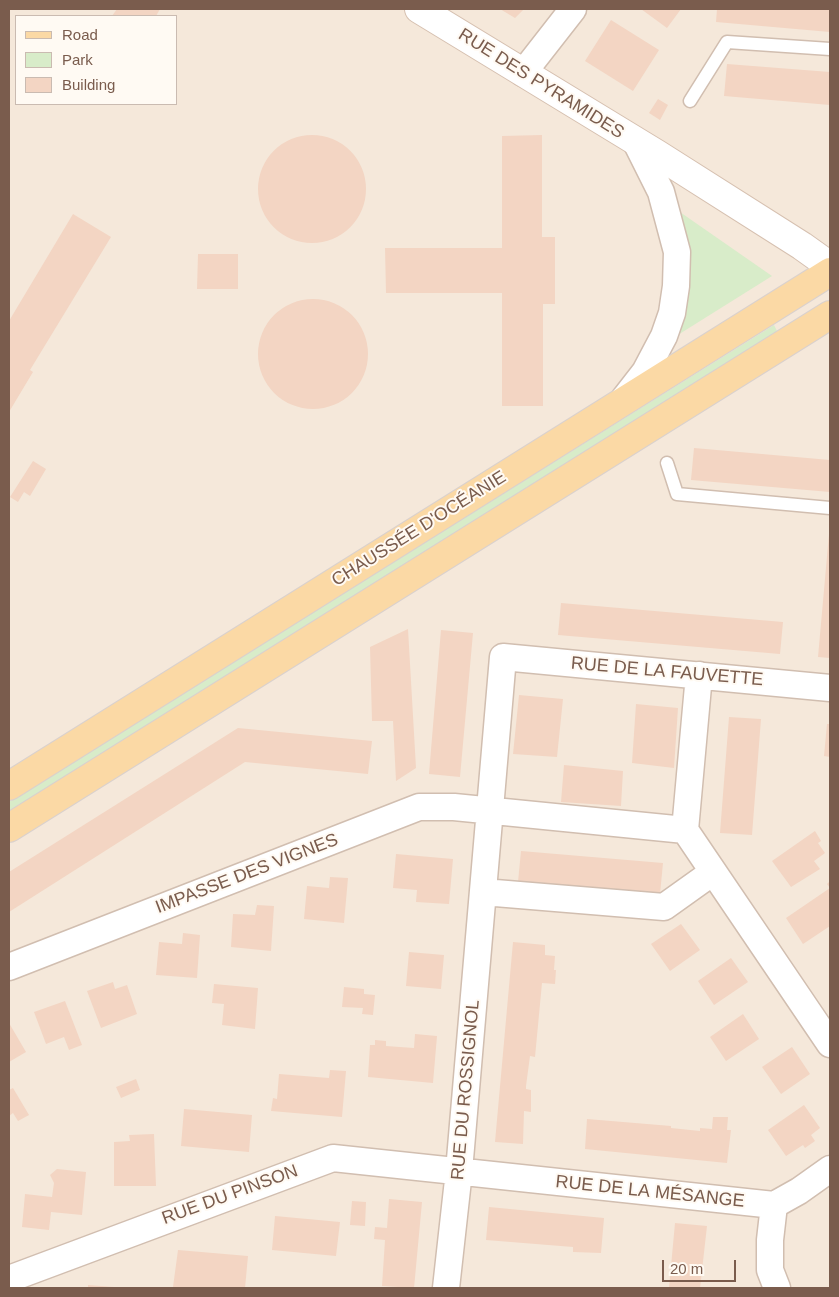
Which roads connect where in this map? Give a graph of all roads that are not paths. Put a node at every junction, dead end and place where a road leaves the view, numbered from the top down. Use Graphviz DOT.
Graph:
graph roads {
  1 [pos="419,9"];
  2 [pos="573,9"];
  3 [pos="830,49"];
  4 [pos="523,73"];
  5 [pos="690,101"];
  6 [pos="637,144"];
  7 [pos="830,266"];
  8 [pos="830,272"];
  9 [pos="830,315"];
  10 [pos="620,404"];
  11 [pos="667,463"];
  12 [pos="830,508"];
  13 [pos="503,657"];
  14 [pos="699,675"];
  15 [pos="830,688"];
  16 [pos="9,786"];
  17 [pos="489,811"];
  18 [pos="9,828"];
  19 [pos="685,830"];
  20 [pos="713,872"];
  21 [pos="483,892"];
  22 [pos="9,967"];
  23 [pos="830,1044"];
  24 [pos="830,1169"];
  25 [pos="459,1171"];
  26 [pos="774,1205"];
  27 [pos="9,1279"];
  28 [pos="446,1288"];
  29 [pos="777,1288"];
  1 -- 4 [label="street, RUE DES PYRAMIDES"];
  2 -- 4 [label="street"];
  3 -- 5 [label="lane"];
  4 -- 6 [label="street, RUE DES PYRAMIDES"];
  6 -- 7 [label="street, RUE DES PYRAMIDES"];
  6 -- 10 [label="street, RUE DES PYRAMIDES"];
  8 -- 10 [label="main road, CHAUSSÉE D'OCÉANIE"];
  9 -- 18 [label="main road, CHAUSSÉE D'OCÉANIE"];
  10 -- 16 [label="main road, CHAUSSÉE D'OCÉANIE"];
  11 -- 12 [label="lane"];
  13 -- 14 [label="street, RUE DE LA FAUVETTE"];
  13 -- 17 [label="street, RUE DU ROSSIGNOL"];
  14 -- 15 [label="street, RUE DE LA FAUVETTE"];
  14 -- 19 [label="street"];
  17 -- 19 [label="street, IMPASSE DES VIGNES"];
  17 -- 21 [label="street, RUE DU ROSSIGNOL"];
  17 -- 22 [label="street, IMPASSE DES VIGNES"];
  19 -- 20 [label="street"];
  20 -- 21 [label="street"];
  20 -- 23 [label="street"];
  21 -- 25 [label="street, RUE DU ROSSIGNOL"];
  24 -- 26 [label="street"];
  25 -- 26 [label="street, RUE DE LA MÉSANGE"];
  25 -- 27 [label="street, RUE DU PINSON"];
  25 -- 28 [label="street, RUE DU ROSSIGNOL"];
  26 -- 29 [label="street"];
}
